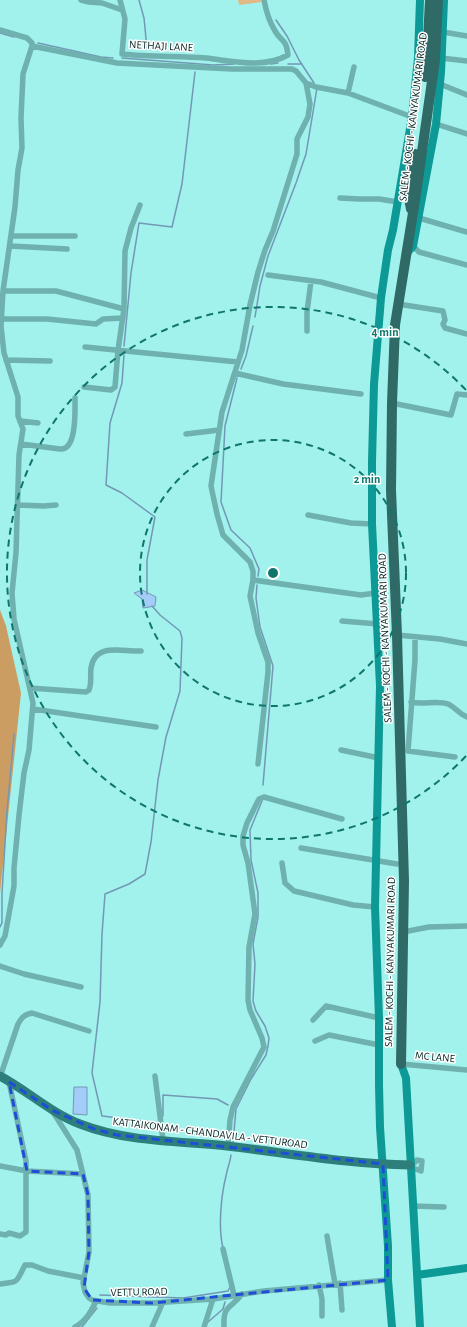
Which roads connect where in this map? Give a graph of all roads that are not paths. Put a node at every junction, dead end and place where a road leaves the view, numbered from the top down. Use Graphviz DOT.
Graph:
graph roads {
  1 [pos="81,0"];
  2 [pos="120,0"];
  3 [pos="264,0"];
  4 [pos="420,0"];
  5 [pos="430,0"];
  6 [pos="438,0"];
  7 [pos="444,0"];
  8 [pos="122,10"];
  9 [pos="0,30"];
  10 [pos="443,32"];
  11 [pos="467,36"];
  12 [pos="32,46"];
  13 [pos="442,58"];
  14 [pos="467,61"];
  15 [pos="354,67"];
  16 [pos="306,83"];
  17 [pos="440,84"];
  18 [pos="348,93"];
  19 [pos="467,95"];
  20 [pos="412,117"];
  21 [pos="436,124"];
  22 [pos="467,134"];
  23 [pos="340,198"];
  24 [pos="398,202"];
  25 [pos="140,205"];
  26 [pos="416,215"];
  27 [pos="467,232"];
  28 [pos="12,236"];
  29 [pos="75,236"];
  30 [pos="10,246"];
  31 [pos="413,246"];
  32 [pos="67,248"];
  33 [pos="406,255"];
  34 [pos="467,265"];
  35 [pos="268,275"];
  36 [pos="311,281"];
  37 [pos="3,291"];
  38 [pos="381,298"];
  39 [pos="398,304"];
  40 [pos="124,309"];
  41 [pos="123,318"];
  42 [pos="2,319"];
  43 [pos="307,331"];
  44 [pos="467,334"];
  45 [pos="85,347"];
  46 [pos="118,350"];
  47 [pos="6,360"];
  48 [pos="50,361"];
  49 [pos="238,362"];
  50 [pos="235,373"];
  51 [pos="84,387"];
  52 [pos="361,394"];
  53 [pos="467,395"];
  54 [pos="75,398"];
  55 [pos="392,403"];
  56 [pos="20,421"];
  57 [pos="38,423"];
  58 [pos="219,430"];
  59 [pos="186,434"];
  60 [pos="21,444"];
  61 [pos="17,505"];
  62 [pos="56,505"];
  63 [pos="308,515"];
  64 [pos="372,524"];
  65 [pos="253,580"];
  66 [pos="376,593"];
  67 [pos="342,621"];
  68 [pos="378,624"];
  69 [pos="397,635"];
  70 [pos="416,637"];
  71 [pos="467,644"];
  72 [pos="141,651"];
  73 [pos="30,688"];
  74 [pos="411,702"];
  75 [pos="33,709"];
  76 [pos="467,716"];
  77 [pos="156,727"];
  78 [pos="340,750"];
  79 [pos="456,757"];
  80 [pos="379,758"];
  81 [pos="258,764"];
  82 [pos="342,819"];
  83 [pos="302,848"];
  84 [pos="376,861"];
  85 [pos="282,863"];
  86 [pos="397,864"];
  87 [pos="376,907"];
  88 [pos="467,926"];
  89 [pos="403,932"];
  90 [pos="0,945"];
  91 [pos="0,966"];
  92 [pos="81,987"];
  93 [pos="379,1018"];
  94 [pos="313,1020"];
  95 [pos="89,1031"];
  96 [pos="316,1041"];
  97 [pos="379,1045"];
  98 [pos="401,1064"];
  99 [pos="467,1070"];
  100 [pos="155,1076"];
  101 [pos="3,1078"];
  102 [pos="52,1110"];
  103 [pos="163,1140"];
  104 [pos="228,1146"];
  105 [pos="383,1164"];
  106 [pos="411,1165"];
  107 [pos="0,1166"];
  108 [pos="27,1171"];
  109 [pos="83,1174"];
  110 [pos="413,1206"];
  111 [pos="444,1207"];
  112 [pos="0,1234"];
  113 [pos="327,1236"];
  114 [pos="224,1249"];
  115 [pos="467,1268"];
  116 [pos="417,1275"];
  117 [pos="84,1278"];
  118 [pos="388,1280"];
  119 [pos="0,1284"];
  120 [pos="338,1284"];
  121 [pos="319,1286"];
  122 [pos="242,1294"];
  123 [pos="234,1295"];
  124 [pos="213,1299"];
  125 [pos="96,1301"];
  126 [pos="163,1302"];
  127 [pos="342,1310"];
  128 [pos="322,1316"];
  129 [pos="75,1327"];
  130 [pos="152,1327"];
  131 [pos="204,1327"];
  132 [pos="224,1327"];
  133 [pos="392,1327"];
  134 [pos="420,1327"];
  1 -- 8 [label="street"];
  2 -- 8 [label="street, NETHAJI LANE"];
  3 -- 8 [label="street, NETHAJI LANE"];
  4 -- 20 [label="street"];
  5 -- 26 [label="highway, SALEM - KOCHI - KANYAKUMARI ROAD"];
  6 -- 26 [label="highway, SALEM - KOCHI - KANYAKUMARI ROAD"];
  7 -- 10 [label="street"];
  9 -- 12 [label="street"];
  10 -- 11 [label="street"];
  10 -- 13 [label="street"];
  12 -- 16 [label="street"];
  12 -- 28 [label="street"];
  13 -- 14 [label="street"];
  13 -- 17 [label="street"];
  15 -- 18 [label="street"];
  16 -- 18 [label="street"];
  16 -- 49 [label="street"];
  17 -- 19 [label="street"];
  17 -- 21 [label="street"];
  18 -- 20 [label="street"];
  20 -- 24 [label="street"];
  21 -- 22 [label="street"];
  21 -- 26 [label="street"];
  23 -- 24 [label="street"];
  24 -- 38 [label="street"];
  25 -- 40 [label="street"];
  26 -- 27 [label="street"];
  26 -- 31 [label="street"];
  26 -- 33 [label="highway, SALEM - KOCHI - KANYAKUMARI ROAD"];
  28 -- 29 [label="street"];
  28 -- 30 [label="street"];
  30 -- 32 [label="street"];
  30 -- 37 [label="street"];
  31 -- 33 [label="street"];
  31 -- 34 [label="street"];
  33 -- 39 [label="highway, SALEM - KOCHI - KANYAKUMARI ROAD"];
  35 -- 36 [label="street"];
  36 -- 38 [label="street"];
  36 -- 43 [label="street"];
  37 -- 40 [label="street"];
  37 -- 42 [label="street"];
  38 -- 64 [label="street"];
  39 -- 44 [label="street"];
  39 -- 55 [label="highway, SALEM - KOCHI - KANYAKUMARI ROAD"];
  40 -- 41 [label="street"];
  41 -- 42 [label="street"];
  41 -- 46 [label="street"];
  42 -- 47 [label="street"];
  45 -- 46 [label="street"];
  46 -- 49 [label="street"];
  46 -- 51 [label="street"];
  47 -- 48 [label="street"];
  47 -- 56 [label="street"];
  49 -- 50 [label="street"];
  50 -- 52 [label="street"];
  50 -- 58 [label="street"];
  53 -- 55 [label="street"];
  54 -- 60 [label="street"];
  55 -- 69 [label="highway, SALEM - KOCHI - KANYAKUMARI ROAD"];
  56 -- 57 [label="street"];
  56 -- 60 [label="street"];
  58 -- 59 [label="street"];
  58 -- 65 [label="street"];
  60 -- 61 [label="street"];
  61 -- 62 [label="street"];
  61 -- 73 [label="street"];
  63 -- 64 [label="street"];
  64 -- 66 [label="street"];
  65 -- 66 [label="street"];
  65 -- 81 [label="street"];
  66 -- 68 [label="street"];
  67 -- 68 [label="street"];
  68 -- 80 [label="street"];
  69 -- 70 [label="street"];
  69 -- 89 [label="highway, SALEM - KOCHI - KANYAKUMARI ROAD"];
  70 -- 71 [label="street"];
  70 -- 74 [label="street"];
  72 -- 73 [label="street"];
  73 -- 75 [label="street"];
  74 -- 76 [label="street"];
  74 -- 79 [label="street"];
  75 -- 77 [label="street"];
  75 -- 90 [label="street"];
  78 -- 80 [label="street"];
  80 -- 84 [label="street"];
  82 -- 104 [label="street"];
  83 -- 84 [label="street"];
  84 -- 86 [label="street"];
  84 -- 87 [label="street"];
  85 -- 87 [label="street"];
  87 -- 93 [label="street"];
  88 -- 89 [label="street"];
  89 -- 98 [label="highway, SALEM - KOCHI - KANYAKUMARI ROAD"];
  91 -- 92 [label="street"];
  93 -- 94 [label="street"];
  93 -- 97 [label="street"];
  95 -- 101 [label="street"];
  96 -- 97 [label="street"];
  97 -- 105 [label="street"];
  98 -- 99 [label="street, MC LANE"];
  98 -- 106 [label="street"];
  100 -- 103 [label="street"];
  101 -- 102 [label="main road, KATTAIKONAM - CHANDAVILA - VETTUROAD"];
  101 -- 108 [label="street"];
  102 -- 103 [label="main road, KATTAIKONAM - CHANDAVILA - VETTUROAD"];
  102 -- 109 [label="street, VETTU ROAD"];
  103 -- 104 [label="main road, KATTAIKONAM - CHANDAVILA - VETTUROAD"];
  104 -- 105 [label="main road, KATTAIKONAM - CHANDAVILA - VETTUROAD"];
  105 -- 106 [label="main road, KATTAIKONAM - CHANDAVILA - VETTUROAD"];
  105 -- 118 [label="street"];
  106 -- 110 [label="street"];
  107 -- 108 [label="street"];
  108 -- 109 [label="street"];
  108 -- 112 [label="street"];
  109 -- 117 [label="street, VETTU ROAD"];
  110 -- 111 [label="street"];
  110 -- 116 [label="street"];
  113 -- 120 [label="street"];
  114 -- 123 [label="street"];
  115 -- 116 [label="street"];
  116 -- 134 [label="street"];
  117 -- 119 [label="street"];
  117 -- 125 [label="street, VETTU ROAD"];
  118 -- 120 [label="street, VETTU ROAD"];
  118 -- 133 [label="street"];
  120 -- 121 [label="street, VETTU ROAD"];
  120 -- 127 [label="street"];
  121 -- 122 [label="street, VETTU ROAD"];
  121 -- 128 [label="street"];
  122 -- 123 [label="street, VETTU ROAD"];
  122 -- 132 [label="street"];
  123 -- 124 [label="street, VETTU ROAD"];
  124 -- 126 [label="street, VETTU ROAD"];
  124 -- 131 [label="street"];
  125 -- 126 [label="street, VETTU ROAD"];
  125 -- 129 [label="street"];
  126 -- 130 [label="street"];
}
